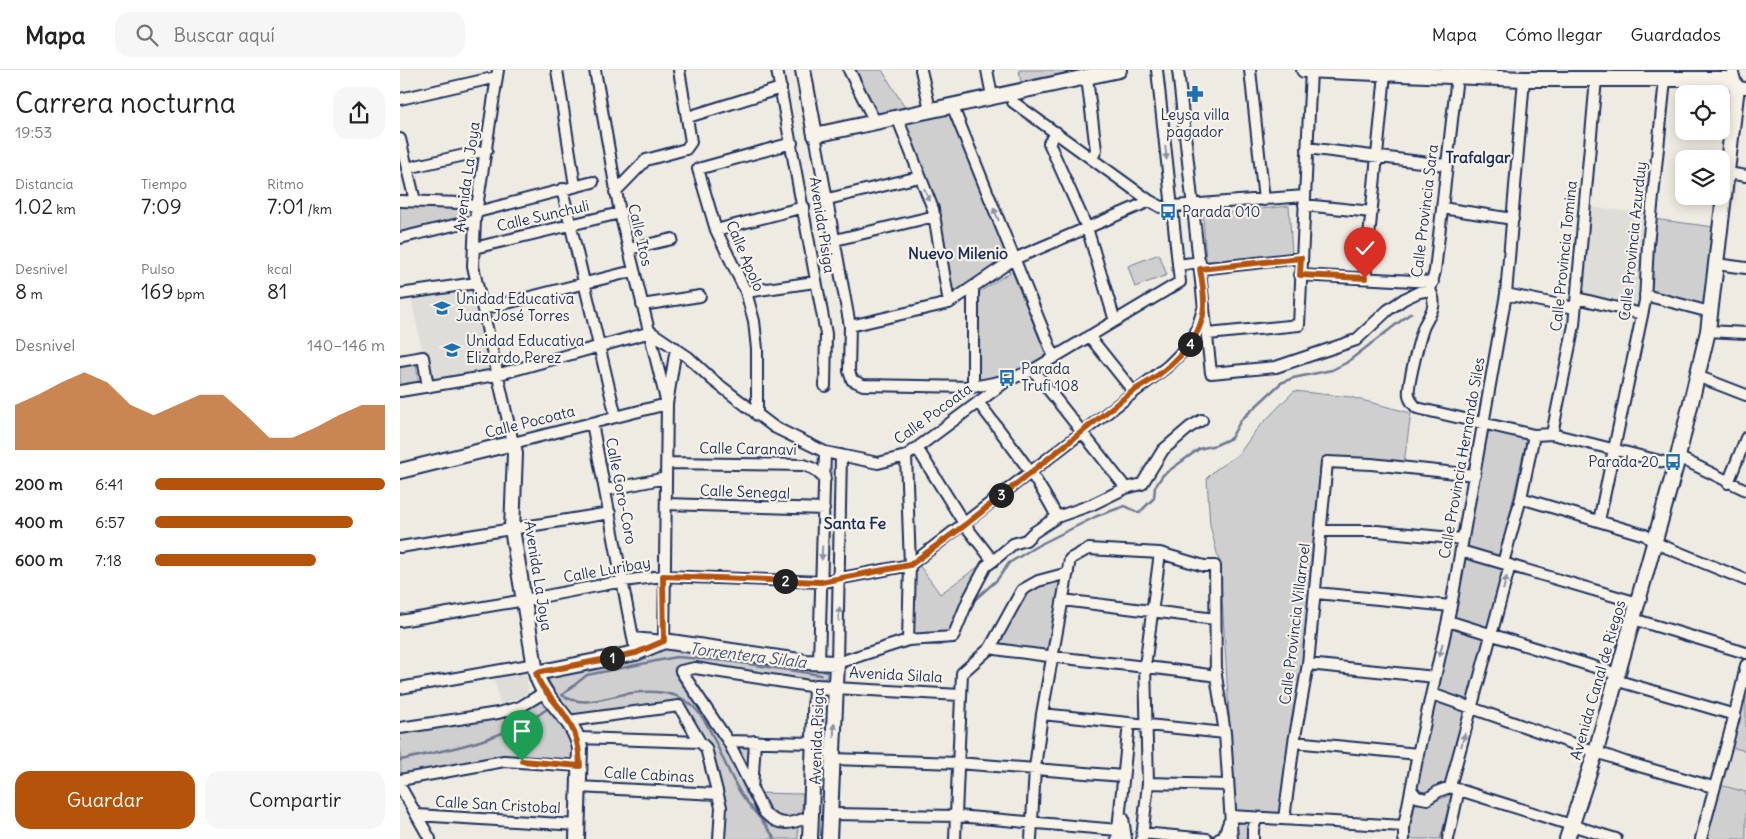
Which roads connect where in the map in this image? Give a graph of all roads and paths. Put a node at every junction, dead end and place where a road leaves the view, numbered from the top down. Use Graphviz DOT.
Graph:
graph roads {
  1 [pos="557,70"];
  2 [pos="595,70"];
  3 [pos="680,70"];
  4 [pos="777,70"];
  5 [pos="803,70"];
  6 [pos="850,70"];
  7 [pos="921,70"];
  8 [pos="987,70"];
  9 [pos="1119,70"];
  10 [pos="1157,70"];
  11 [pos="1178,70"];
  12 [pos="1250,70"];
  13 [pos="1304,70"];
  14 [pos="1311,70"];
  15 [pos="1732,70"];
  16 [pos="497,73"];
  17 [pos="1476,73"];
  18 [pos="1385,74"];
  19 [pos="1544,75"];
  20 [pos="1457,76"];
  21 [pos="1605,76"];
  22 [pos="1086,78"];
  23 [pos="1524,79"];
  24 [pos="1665,80"];
  25 [pos="1741,87"];
  26 [pos="781,88"];
  27 [pos="1010,92"];
  28 [pos="992,96"];
  29 [pos="400,99"];
  30 [pos="952,104"];
  31 [pos="930,110"];
  32 [pos="688,117"];
  33 [pos="897,117"];
  34 [pos="875,122"];
  35 [pos="1056,132"];
  36 [pos="815,135"];
  37 [pos="400,139"];
  38 [pos="792,144"];
  39 [pos="1307,148"];
  40 [pos="487,150"];
  41 [pos="1378,156"];
  42 [pos="1092,159"];
  43 [pos="1730,161"];
  44 [pos="1445,165"];
  45 [pos="407,168"];
  46 [pos="1730,174"];
  47 [pos="1746,176"];
  48 [pos="919,177"];
  49 [pos="593,182"];
  50 [pos="575,186"];
  51 [pos="562,189"];
  52 [pos="615,192"];
  53 [pos="828,199"];
  54 [pos="1264,200"];
  55 [pos="1304,200"];
  56 [pos="400,201"];
  57 [pos="415,201"];
  58 [pos="1150,201"];
  59 [pos="1724,205"];
  60 [pos="1172,206"];
  61 [pos="1193,206"];
  62 [pos="804,208"];
  63 [pos="1442,208"];
  64 [pos="1372,212"];
  65 [pos="477,213"];
  66 [pos="620,213"];
  67 [pos="935,216"];
  68 [pos="1513,218"];
  69 [pos="570,224"];
  70 [pos="1088,228"];
  71 [pos="716,230"];
  72 [pos="400,238"];
  73 [pos="672,239"];
  74 [pos="835,240"];
  75 [pos="474,248"];
  76 [pos="629,248"];
  77 [pos="1301,258"];
  78 [pos="1014,259"];
  79 [pos="1716,264"];
  80 [pos="1178,265"];
  81 [pos="1200,266"];
  82 [pos="1746,268"];
  83 [pos="633,271"];
  84 [pos="1300,275"];
  85 [pos="1365,278"];
  86 [pos="584,282"];
  87 [pos="815,282"];
  88 [pos="476,283"];
  89 [pos="973,286"];
  90 [pos="1432,286"];
  91 [pos="746,292"];
  92 [pos="400,294"];
  93 [pos="1506,294"];
  94 [pos="700,296"];
  95 [pos="1645,296"];
  96 [pos="949,303"];
  97 [pos="1576,303"];
  98 [pos="642,305"];
  99 [pos="1204,306"];
  100 [pos="483,309"];
  101 [pos="1710,312"];
  102 [pos="1642,314"];
  103 [pos="1115,320"];
  104 [pos="850,326"];
  105 [pos="1708,331"];
  106 [pos="651,332"];
  107 [pos="1746,333"];
  108 [pos="1208,334"];
  109 [pos="1089,336"];
  110 [pos="599,348"];
  111 [pos="676,348"];
  112 [pos="1054,357"];
  113 [pos="400,361"];
  114 [pos="1033,370"];
  115 [pos="496,375"];
  116 [pos="1697,376"];
  117 [pos="1008,380"];
  118 [pos="826,386"];
  119 [pos="428,387"];
  120 [pos="973,387"];
  121 [pos="400,391"];
  122 [pos="1133,391"];
  123 [pos="1746,395"];
  124 [pos="978,402"];
  125 [pos="668,404"];
  126 [pos="757,415"];
  127 [pos="616,417"];
  128 [pos="1202,420"];
  129 [pos="592,423"];
  130 [pos="1484,423"];
  131 [pos="1082,431"];
  132 [pos="1552,434"];
  133 [pos="1534,435"];
  134 [pos="1746,438"];
  135 [pos="513,443"];
  136 [pos="917,448"];
  137 [pos="1614,450"];
  138 [pos="825,452"];
  139 [pos="841,455"];
  140 [pos="906,456"];
  141 [pos="1677,461"];
  142 [pos="667,463"];
  143 [pos="1031,471"];
  144 [pos="400,472"];
  145 [pos="1475,475"];
  146 [pos="666,478"];
  147 [pos="824,479"];
  148 [pos="1728,483"];
  149 [pos="1126,488"];
  150 [pos="606,490"];
  151 [pos="1746,490"];
  152 [pos="1521,498"];
  153 [pos="666,504"];
  154 [pos="824,509"];
  155 [pos="610,513"];
  156 [pos="1057,517"];
  157 [pos="1599,521"];
  158 [pos="965,525"];
  159 [pos="512,529"];
  160 [pos="1322,531"];
  161 [pos="1463,539"];
  162 [pos="1653,542"];
  163 [pos="400,547"];
  164 [pos="1461,551"];
  165 [pos="1160,554"];
  166 [pos="993,561"];
  167 [pos="1506,564"];
  168 [pos="910,565"];
  169 [pos="1068,573"];
  170 [pos="663,576"];
  171 [pos="840,578"];
  172 [pos="1746,580"];
  173 [pos="623,581"];
  174 [pos="821,582"];
  175 [pos="1316,592"];
  176 [pos="525,600"];
  177 [pos="1063,600"];
  178 [pos="1638,603"];
  179 [pos="1451,606"];
  180 [pos="1154,611"];
  181 [pos="1215,619"];
  182 [pos="1633,619"];
  183 [pos="400,621"];
  184 [pos="1448,621"];
  185 [pos="1492,634"];
  186 [pos="633,638"];
  187 [pos="908,640"];
  188 [pos="664,641"];
  189 [pos="990,648"];
  190 [pos="636,653"];
  191 [pos="1746,653"];
  192 [pos="1053,658"];
  193 [pos="819,662"];
  194 [pos="837,662"];
  195 [pos="1308,664"];
  196 [pos="1746,665"];
  197 [pos="1146,666"];
  198 [pos="536,669"];
  199 [pos="1216,676"];
  200 [pos="1435,676"];
  201 [pos="1616,677"];
  202 [pos="816,687"];
  203 [pos="400,688"];
  204 [pos="835,688"];
  205 [pos="545,692"];
  206 [pos="1432,694"];
  207 [pos="960,695"];
  208 [pos="1472,708"];
  209 [pos="1042,714"];
  210 [pos="1735,715"];
  211 [pos="568,721"];
  212 [pos="1130,723"];
  213 [pos="1147,724"];
  214 [pos="400,728"];
  215 [pos="1225,733"];
  216 [pos="578,738"];
  217 [pos="728,741"];
  218 [pos="700,742"];
  219 [pos="755,742"];
  220 [pos="1294,742"];
  221 [pos="815,743"];
  222 [pos="1596,752"];
  223 [pos="1418,754"];
  224 [pos="833,759"];
  225 [pos="958,763"];
  226 [pos="580,766"];
  227 [pos="1035,768"];
  228 [pos="1122,776"];
  229 [pos="400,780"];
  230 [pos="1148,783"];
  231 [pos="1228,785"];
  232 [pos="400,786"];
  233 [pos="578,787"];
  234 [pos="1713,787"];
  235 [pos="1455,788"];
  236 [pos="752,791"];
  237 [pos="1412,791"];
  238 [pos="717,794"];
  239 [pos="1120,800"];
  240 [pos="831,814"];
  241 [pos="417,815"];
  242 [pos="812,816"];
  243 [pos="957,816"];
  244 [pos="1231,816"];
  245 [pos="1260,818"];
  246 [pos="1284,819"];
  247 [pos="1032,823"];
  248 [pos="1571,825"];
  249 [pos="1404,826"];
  250 [pos="577,832"];
  251 [pos="1118,835"];
  252 [pos="1142,836"];
  253 [pos="430,839"];
  254 [pos="719,839"];
  255 [pos="810,839"];
  256 [pos="829,839"];
  257 [pos="955,839"];
  258 [pos="1031,839"];
  259 [pos="1126,839"];
  260 [pos="1207,839"];
  261 [pos="1220,839"];
  262 [pos="1232,839"];
  263 [pos="1253,839"];
  264 [pos="1404,839"];
  265 [pos="1448,839"];
  266 [pos="1567,839"];
  267 [pos="1616,839"];
  268 [pos="1701,839"];
  1 -- 50 [label="street"];
  2 -- 52 [label="street, Calle Itos"];
  3 -- 32 [label="street"];
  4 -- 26 [label="street, Avenida Pisiga"];
  5 -- 36 [label="street, Avenida Pisiga"];
  6 -- 34 [label="street"];
  7 -- 31 [label="street"];
  8 -- 28 [label="street"];
  9 -- 22 [label="street"];
  10 -- 60 [label="street, one-way"];
  11 -- 61 [label="street"];
  12 -- 54 [label="street"];
  13 -- 14 [label="street"];
  14 -- 18 [label="street"];
  14 -- 39 [label="street"];
  15 -- 25 [label="street"];
  16 -- 29 [label="street"];
  16 -- 40 [label="street, Avenida La Joya"];
  17 -- 20 [label="street"];
  17 -- 23 [label="street"];
  18 -- 20 [label="street"];
  18 -- 41 [label="street"];
  19 -- 21 [label="street"];
  19 -- 23 [label="street"];
  20 -- 44 [label="street, Calle Provincia Sara"];
  21 -- 24 [label="street"];
  21 -- 97 [label="street, Calle Provincia Tomina"];
  22 -- 27 [label="street"];
  22 -- 42 [label="street"];
  23 -- 68 [label="street, Calle Provincia Hernando Siles"];
  24 -- 25 [label="street"];
  24 -- 95 [label="street, Calle Provincia Azurduy"];
  25 -- 43 [label="street, Avenida Canal de Riegos"];
  26 -- 32 [label="street"];
  26 -- 38 [label="street, Avenida Pisiga"];
  27 -- 28 [label="street"];
  27 -- 35 [label="street"];
  28 -- 30 [label="street"];
  30 -- 31 [label="street"];
  78 -- 30 [label="street, one-way"];
  31 -- 33 [label="street"];
  32 -- 52 [label="street"];
  33 -- 34 [label="street"];
  33 -- 48 [label="street"];
  34 -- 36 [label="street"];
  35 -- 42 [label="street"];
  35 -- 70 [label="street"];
  36 -- 53 [label="street, Avenida Pisiga"];
  37 -- 45 [label="street"];
  38 -- 62 [label="street, Avenida Pisiga"];
  38 -- 71 [label="street, Calle Apolo"];
  39 -- 41 [label="street"];
  39 -- 55 [label="street"];
  40 -- 45 [label="street"];
  40 -- 65 [label="street, Avenida La Joya"];
  41 -- 44 [label="street"];
  41 -- 64 [label="street"];
  42 -- 58 [label="street"];
  44 -- 63 [label="street, Calle Provincia Sara"];
  45 -- 57 [label="street"];
  46 -- 47 [label="street"];
  48 -- 53 [label="street"];
  48 -- 67 [label="street, one-way"];
  49 -- 50 [label="street"];
  50 -- 51 [label="street"];
  51 -- 65 [label="street"];
  51 -- 69 [label="street, Calle Coro-Coro"];
  52 -- 66 [label="street, Calle Itos"];
  53 -- 74 [label="street, Avenida Pisiga"];
  54 -- 55 [label="street"];
  54 -- 61 [label="street"];
  55 -- 64 [label="street"];
  55 -- 77 [label="street"];
  56 -- 57 [label="street"];
  57 -- 65 [label="street"];
  58 -- 60 [label="street"];
  58 -- 70 [label="street"];
  59 -- 79 [label="street, Avenida Canal de Riegos"];
  60 -- 61 [label="street"];
  60 -- 80 [label="street"];
  61 -- 81 [label="street"];
  62 -- 71 [label="street"];
  62 -- 87 [label="street, Avenida Pisiga"];
  63 -- 68 [label="street"];
  63 -- 90 [label="street, Calle Provincia Sara"];
  64 -- 85 [label="street"];
  65 -- 72 [label="street"];
  65 -- 75 [label="street, Avenida La Joya"];
  66 -- 69 [label="street, Calle Sunchuli"];
  66 -- 76 [label="street, Calle Itos"];
  67 -- 74 [label="street"];
  67 -- 96 [label="street"];
  68 -- 93 [label="street, Calle Provincia Hernando Siles"];
  69 -- 75 [label="street, Calle Sunchuli"];
  69 -- 86 [label="street, Calle Coro-Coro"];
  70 -- 78 [label="street"];
  70 -- 103 [label="street"];
  71 -- 91 [label="street, Calle Apolo"];
  73 -- 76 [label="street"];
  74 -- 104 [label="street, Avenida Pisiga"];
  75 -- 88 [label="street, Avenida La Joya"];
  76 -- 83 [label="street, Calle Itos"];
  77 -- 81 [label="street"];
  77 -- 84 [label="street"];
  78 -- 89 [label="street"];
  78 -- 112 [label="street"];
  79 -- 82 [label="street"];
  79 -- 101 [label="street, Avenida Canal de Riegos"];
  80 -- 81 [label="street"];
  80 -- 103 [label="street, Calle Pocoata"];
  81 -- 99 [label="street"];
  83 -- 86 [label="street"];
  83 -- 98 [label="street, Calle Itos"];
  84 -- 85 [label="street"];
  84 -- 108 [label="street"];
  85 -- 90 [label="street"];
  86 -- 100 [label="street"];
  86 -- 110 [label="street, Calle Coro-Coro"];
  87 -- 91 [label="street"];
  87 -- 118 [label="street, Avenida Pisiga"];
  88 -- 92 [label="street"];
  88 -- 100 [label="street, Avenida La Joya"];
  89 -- 96 [label="street"];
  89 -- 120 [label="street"];
  90 -- 108 [label="street"];
  90 -- 130 [label="street, Calle Provincia Sara"];
  91 -- 126 [label="street, Calle Apolo"];
  93 -- 97 [label="street"];
  93 -- 130 [label="street, Calle Provincia Hernando Siles"];
  94 -- 98 [label="street"];
  95 -- 101 [label="street"];
  95 -- 102 [label="street, Calle Provincia Azurduy"];
  96 -- 104 [label="street"];
  97 -- 102 [label="street"];
  97 -- 132 [label="street, Calle Provincia Tomina"];
  98 -- 106 [label="street, Calle Itos"];
  99 -- 108 [label="street"];
  99 -- 122 [label="street"];
  100 -- 115 [label="street, Avenida La Joya"];
  101 -- 105 [label="street, Avenida Canal de Riegos"];
  102 -- 137 [label="street, Calle Provincia Azurduy"];
  103 -- 109 [label="street, Calle Pocoata"];
  104 -- 120 [label="street, Avenida Pisiga"];
  105 -- 107 [label="street"];
  105 -- 116 [label="street, Avenida Canal de Riegos"];
  106 -- 110 [label="street"];
  106 -- 111 [label="street, Calle Pocoata"];
  106 -- 125 [label="street, Calle Itos"];
  109 -- 112 [label="street, Calle Pocoata"];
  109 -- 122 [label="street"];
  110 -- 115 [label="street"];
  110 -- 127 [label="street, Calle Coro-Coro"];
  111 -- 125 [label="street, Calle Itos"];
  111 -- 126 [label="street, Calle Pocoata"];
  112 -- 114 [label="street, Calle Pocoata"];
  113 -- 119 [label="street"];
  114 -- 117 [label="street, Calle Pocoata"];
  114 -- 131 [label="street"];
  115 -- 119 [label="street"];
  115 -- 135 [label="street, Avenida La Joya"];
  116 -- 123 [label="street"];
  116 -- 141 [label="street, Avenida Canal de Riegos"];
  117 -- 120 [label="street, Avenida Pisiga"];
  117 -- 124 [label="street, Calle Pocoata"];
  119 -- 121 [label="street"];
  122 -- 131 [label="street"];
  124 -- 136 [label="street, Calle Pocoata"];
  124 -- 143 [label="street"];
  125 -- 127 [label="street, Calle Pocoata"];
  125 -- 142 [label="street, Calle Itos"];
  126 -- 138 [label="street, Calle Pocoata"];
  127 -- 129 [label="street, Calle Pocoata"];
  128 -- 149 [label="street"];
  129 -- 135 [label="street, Calle Pocoata"];
  129 -- 150 [label="street, Calle Coro-Coro"];
  130 -- 133 [label="street"];
  130 -- 145 [label="street, Calle Provincia Hernando Siles"];
  131 -- 143 [label="street"];
  131 -- 149 [label="street"];
  132 -- 133 [label="street"];
  132 -- 137 [label="street"];
  133 -- 152 [label="street"];
  134 -- 148 [label="street"];
  135 -- 144 [label="street, Calle Pocoata"];
  135 -- 159 [label="street, Avenida La Joya"];
  136 -- 140 [label="street, Calle Pocoata"];
  136 -- 158 [label="street"];
  137 -- 141 [label="street"];
  137 -- 157 [label="street, Calle Provincia Azurduy"];
  138 -- 139 [label="street, Calle Pocoata"];
  138 -- 147 [label="street"];
  139 -- 140 [label="street, Calle Pocoata"];
  139 -- 171 [label="street, Avenida Pisiga"];
  140 -- 168 [label="street"];
  141 -- 148 [label="street"];
  141 -- 162 [label="street, Avenida Canal de Riegos"];
  142 -- 146 [label="street, Calle Itos"];
  142 -- 147 [label="street, Calle Caranavi"];
  143 -- 156 [label="street"];
  143 -- 158 [label="street"];
  145 -- 160 [label="street, Calle Provincia Villarroel"];
  145 -- 161 [label="street, Calle Provincia Hernando Siles"];
  146 -- 150 [label="street"];
  146 -- 153 [label="street, Calle Itos"];
  147 -- 154 [label="street"];
  148 -- 151 [label="street"];
  149 -- 156 [label="street"];
  150 -- 155 [label="street, Calle Coro-Coro"];
  152 -- 157 [label="street"];
  152 -- 167 [label="street"];
  153 -- 154 [label="street, Calle Senegal"];
  153 -- 170 [label="street, Calle Itos"];
  154 -- 174 [label="street, one-way"];
  155 -- 159 [label="street"];
  155 -- 173 [label="street, Calle Coro-Coro"];
  156 -- 166 [label="street"];
  157 -- 162 [label="street"];
  158 -- 166 [label="street"];
  158 -- 168 [label="street"];
  159 -- 163 [label="street"];
  159 -- 176 [label="street, Avenida La Joya"];
  160 -- 161 [label="street"];
  160 -- 175 [label="street, Calle Provincia Villarroel"];
  161 -- 164 [label="street, Calle Provincia Hernando Siles"];
  162 -- 172 [label="street"];
  162 -- 178 [label="street, Avenida Canal de Riegos"];
  164 -- 167 [label="street"];
  164 -- 179 [label="street, Calle Provincia Hernando Siles"];
  165 -- 169 [label="street"];
  165 -- 180 [label="street"];
  165 -- 181 [label="street"];
  166 -- 187 [label="street, Avenida Silala"];
  167 -- 178 [label="street"];
  185 -- 167 [label="street, one-way"];
  168 -- 171 [label="street, Calle Luribay"];
  168 -- 187 [label="street"];
  169 -- 177 [label="street"];
  169 -- 189 [label="street"];
  170 -- 173 [label="street, Calle Luribay"];
  170 -- 174 [label="street, Calle Luribay"];
  170 -- 188 [label="street, Calle Itos"];
  171 -- 174 [label="street, Calle Luribay"];
  194 -- 171 [label="street, Avenida Pisiga, one-way"];
  173 -- 176 [label="street, Calle Luribay"];
  173 -- 186 [label="street, Calle Coro-Coro"];
  174 -- 193 [label="street"];
  175 -- 179 [label="street"];
  175 -- 195 [label="street, Calle Provincia Villarroel"];
  176 -- 183 [label="street, Calle Luribay"];
  176 -- 198 [label="street, Avenida La Joya"];
  177 -- 180 [label="street"];
  177 -- 192 [label="street"];
  178 -- 182 [label="street, Avenida Canal de Riegos"];
  179 -- 184 [label="street, Calle Provincia Hernando Siles"];
  180 -- 181 [label="street"];
  180 -- 197 [label="street"];
  181 -- 199 [label="street"];
  182 -- 191 [label="street"];
  182 -- 201 [label="street, Avenida Canal de Riegos"];
  184 -- 185 [label="street"];
  184 -- 200 [label="street, Calle Provincia Hernando Siles, one-way"];
  185 -- 201 [label="street"];
  185 -- 208 [label="street"];
  186 -- 188 [label="street, Avenida Silala"];
  186 -- 190 [label="street, Calle Coro-Coro"];
  187 -- 194 [label="street, Avenida Silala"];
  188 -- 190 [label="street"];
  188 -- 193 [label="street, Avenida Silala"];
  189 -- 192 [label="street"];
  189 -- 207 [label="street"];
  190 -- 198 [label="street"];
  192 -- 197 [label="street"];
  192 -- 209 [label="street"];
  193 -- 194 [label="street, Avenida Silala"];
  194 -- 204 [label="street, Avenida Pisiga"];
  195 -- 200 [label="street"];
  195 -- 220 [label="street, Calle Provincia Villarroel"];
  196 -- 210 [label="street"];
  197 -- 199 [label="street"];
  197 -- 213 [label="street"];
  198 -- 203 [label="street"];
  198 -- 205 [label="street, Avenida La Joya"];
  199 -- 215 [label="street"];
  200 -- 206 [label="street, Calle Provincia Hernando Siles"];
  201 -- 210 [label="street"];
  201 -- 222 [label="street, Avenida Canal de Riegos"];
  202 -- 204 [label="street, Avenida Silala"];
  202 -- 217 [label="street, Avenida Silala"];
  202 -- 221 [label="street, Avenida Pisiga"];
  204 -- 207 [label="street, Avenida Silala"];
  224 -- 204 [label="street, Avenida Pisiga, one-way"];
  205 -- 211 [label="street, Avenida La Joya"];
  205 -- 214 [label="street"];
  206 -- 208 [label="street"];
  206 -- 223 [label="street, Calle Provincia Hernando Siles"];
  207 -- 225 [label="street"];
  208 -- 222 [label="street"];
  235 -- 208 [label="street, one-way"];
  209 -- 212 [label="street"];
  209 -- 227 [label="street"];
  210 -- 234 [label="street"];
  211 -- 216 [label="street, Avenida La Joya"];
  211 -- 218 [label="street"];
  212 -- 213 [label="street"];
  212 -- 228 [label="street"];
  213 -- 215 [label="street"];
  213 -- 230 [label="street"];
  215 -- 231 [label="street"];
  216 -- 218 [label="street"];
  216 -- 226 [label="street, Avenida La Joya"];
  217 -- 219 [label="street"];
  217 -- 236 [label="street"];
  218 -- 238 [label="street"];
  219 -- 221 [label="street"];
  219 -- 236 [label="street"];
  220 -- 223 [label="street"];
  220 -- 246 [label="street, Calle Provincia Villarroel"];
  221 -- 242 [label="street, Avenida Pisiga"];
  222 -- 234 [label="street"];
  222 -- 248 [label="street, Avenida Canal de Riegos"];
  223 -- 237 [label="street, Calle Provincia Hernando Siles"];
  224 -- 225 [label="street"];
  224 -- 240 [label="street, Avenida Pisiga"];
  225 -- 227 [label="street"];
  225 -- 243 [label="street"];
  226 -- 229 [label="street"];
  226 -- 233 [label="street, Avenida La Joya"];
  227 -- 228 [label="street"];
  227 -- 247 [label="street"];
  228 -- 239 [label="street"];
  230 -- 231 [label="street"];
  230 -- 252 [label="street"];
  231 -- 244 [label="street"];
  232 -- 241 [label="street"];
  233 -- 238 [label="street, Calle Cabinas"];
  233 -- 250 [label="street, Avenida La Joya"];
  234 -- 268 [label="street"];
  235 -- 237 [label="street"];
  235 -- 248 [label="street"];
  235 -- 265 [label="street"];
  236 -- 242 [label="street"];
  237 -- 249 [label="street, Calle Provincia Hernando Siles"];
  238 -- 254 [label="street"];
  239 -- 251 [label="street"];
  239 -- 259 [label="street"];
  240 -- 243 [label="street"];
  240 -- 256 [label="street, Avenida Pisiga"];
  241 -- 250 [label="street, Calle San Cristobal"];
  241 -- 253 [label="street"];
  242 -- 255 [label="street, Avenida Pisiga"];
  243 -- 247 [label="street"];
  243 -- 257 [label="street"];
  244 -- 245 [label="street"];
  244 -- 261 [label="street"];
  244 -- 262 [label="street"];
  245 -- 246 [label="street"];
  245 -- 263 [label="street"];
  246 -- 249 [label="street"];
  247 -- 251 [label="street"];
  247 -- 258 [label="street"];
  248 -- 266 [label="street, Avenida Canal de Riegos"];
  248 -- 267 [label="street"];
  249 -- 264 [label="street, Calle Provincia Hernando Siles"];
  252 -- 260 [label="street"];
}
